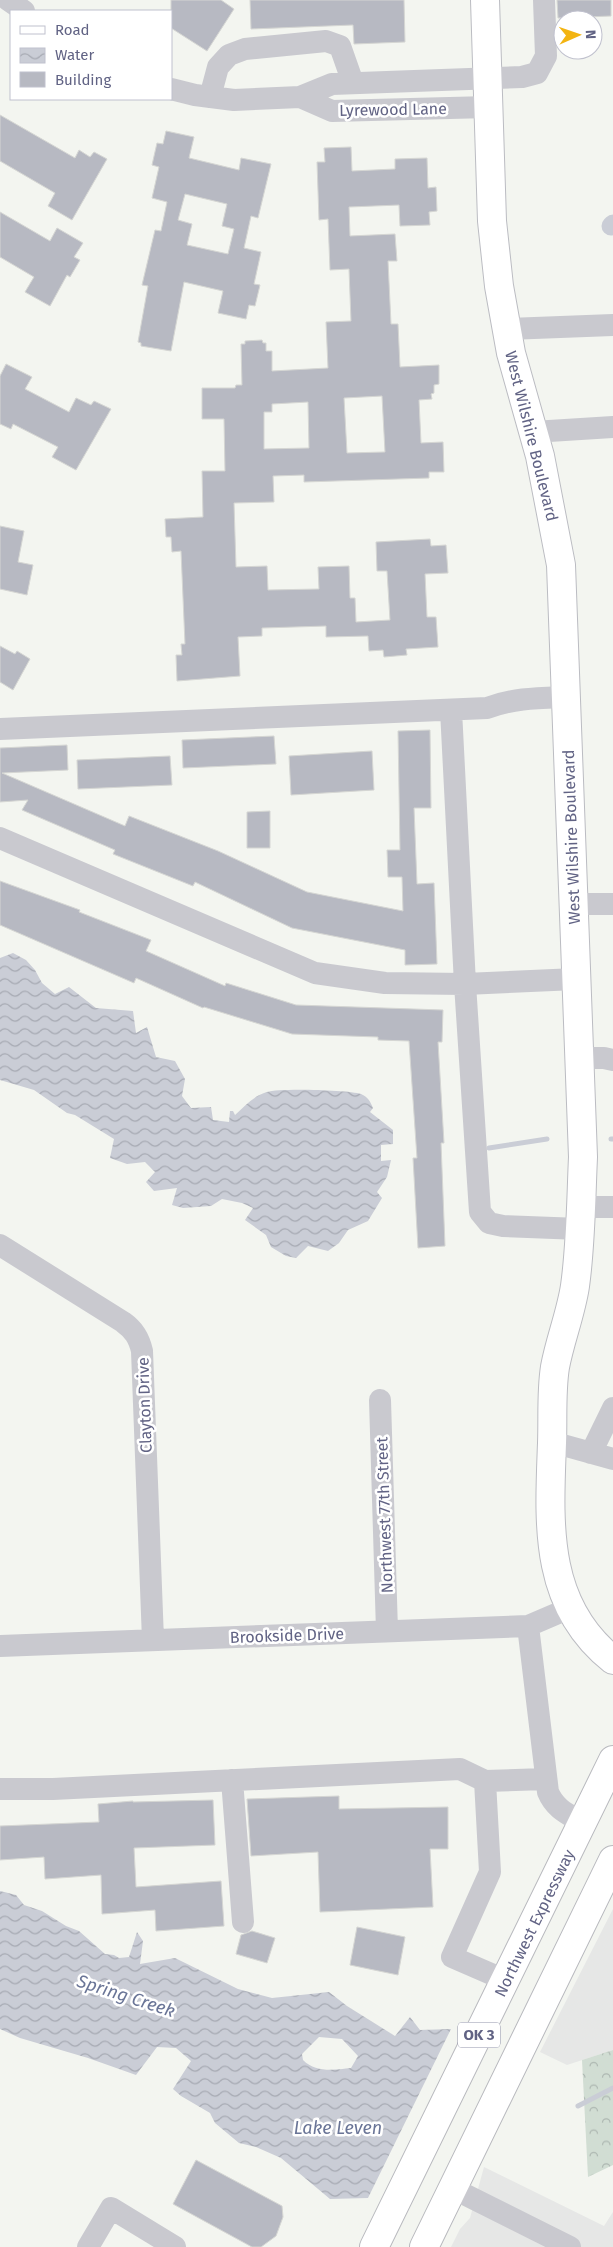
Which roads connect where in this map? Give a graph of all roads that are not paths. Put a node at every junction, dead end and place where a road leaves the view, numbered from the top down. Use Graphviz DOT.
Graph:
graph roads {
  1 [pos="9,0"];
  2 [pos="485,0"];
  3 [pos="544,0"];
  4 [pos="23,10"];
  5 [pos="488,78"];
  6 [pos="353,83"];
  7 [pos="172,89"];
  8 [pos="210,97"];
  9 [pos="300,97"];
  10 [pos="489,107"];
  11 [pos="613,324"];
  12 [pos="507,330"];
  13 [pos="613,427"];
  14 [pos="533,432"];
  15 [pos="566,697"];
  16 [pos="451,710"];
  17 [pos="0,730"];
  18 [pos="0,838"];
  19 [pos="574,904"];
  20 [pos="613,904"];
  21 [pos="576,979"];
  22 [pos="465,984"];
  23 [pos="579,1058"];
  24 [pos="613,1060"];
  25 [pos="613,1207"];
  26 [pos="580,1218"];
  27 [pos="0,1245"];
  28 [pos="380,1400"];
  29 [pos="613,1408"];
  30 [pos="552,1442"];
  31 [pos="591,1453"];
  32 [pos="613,1459"];
  33 [pos="570,1608"];
  34 [pos="528,1626"];
  35 [pos="387,1631"];
  36 [pos="153,1640"];
  37 [pos="0,1646"];
  38 [pos="613,1660"];
  39 [pos="613,1760"];
  40 [pos="545,1779"];
  41 [pos="232,1780"];
  42 [pos="486,1781"];
  43 [pos="0,1789"];
  44 [pos="583,1822"];
  45 [pos="613,1860"];
  46 [pos="243,1922"];
  47 [pos="505,1980"];
  48 [pos="452,2188"];
  49 [pos="88,2247"];
  50 [pos="175,2247"];
  51 [pos="374,2247"];
  52 [pos="424,2247"];
  53 [pos="570,2247"];
  1 -- 4 [label="street"];
  2 -- 5 [label="main road, West Wilshire Boulevard"];
  3 -- 5 [label="street, Lyrewood Lane"];
  5 -- 6 [label="street, Lyrewood Lane"];
  5 -- 10 [label="main road, West Wilshire Boulevard"];
  6 -- 8 [label="street"];
  6 -- 9 [label="street, Lyrewood Lane"];
  7 -- 8 [label="street, Lyrewood Lane"];
  8 -- 9 [label="street, Lyrewood Lane"];
  9 -- 10 [label="street, Lyrewood Lane"];
  10 -- 12 [label="main road, West Wilshire Boulevard"];
  11 -- 12 [label="street"];
  12 -- 14 [label="main road, West Wilshire Boulevard"];
  13 -- 14 [label="street"];
  14 -- 15 [label="main road, West Wilshire Boulevard"];
  15 -- 16 [label="street"];
  15 -- 19 [label="main road, West Wilshire Boulevard"];
  16 -- 17 [label="street"];
  16 -- 22 [label="street"];
  18 -- 22 [label="street"];
  19 -- 20 [label="street"];
  19 -- 21 [label="main road, West Wilshire Boulevard"];
  21 -- 22 [label="street"];
  21 -- 23 [label="main road, West Wilshire Boulevard"];
  22 -- 26 [label="street"];
  23 -- 24 [label="street"];
  23 -- 26 [label="main road, West Wilshire Boulevard"];
  25 -- 26 [label="street"];
  26 -- 30 [label="main road, West Wilshire Boulevard"];
  27 -- 36 [label="street, Clayton Drive"];
  28 -- 35 [label="street, Northwest 77th Street"];
  29 -- 31 [label="street"];
  30 -- 31 [label="street"];
  30 -- 33 [label="main road, West Wilshire Boulevard"];
  31 -- 32 [label="street"];
  33 -- 34 [label="street, Brookside Drive"];
  33 -- 38 [label="main road, West Wilshire Boulevard"];
  34 -- 35 [label="street, Brookside Drive"];
  34 -- 40 [label="street"];
  35 -- 36 [label="street, Brookside Drive"];
  36 -- 37 [label="street, Brookside Drive"];
  39 -- 44 [label="main road, Northwest Expressway / OK 3"];
  40 -- 42 [label="street"];
  40 -- 44 [label="street"];
  41 -- 42 [label="street"];
  41 -- 43 [label="street"];
  41 -- 46 [label="street"];
  42 -- 47 [label="street"];
  44 -- 47 [label="main road, Northwest Expressway / OK 3"];
  45 -- 48 [label="main road, OK 3"];
  47 -- 51 [label="main road, Northwest Expressway / OK 3"];
  48 -- 52 [label="main road, OK 3"];
  48 -- 53 [label="street"];
  49 -- 50 [label="street"];
}
